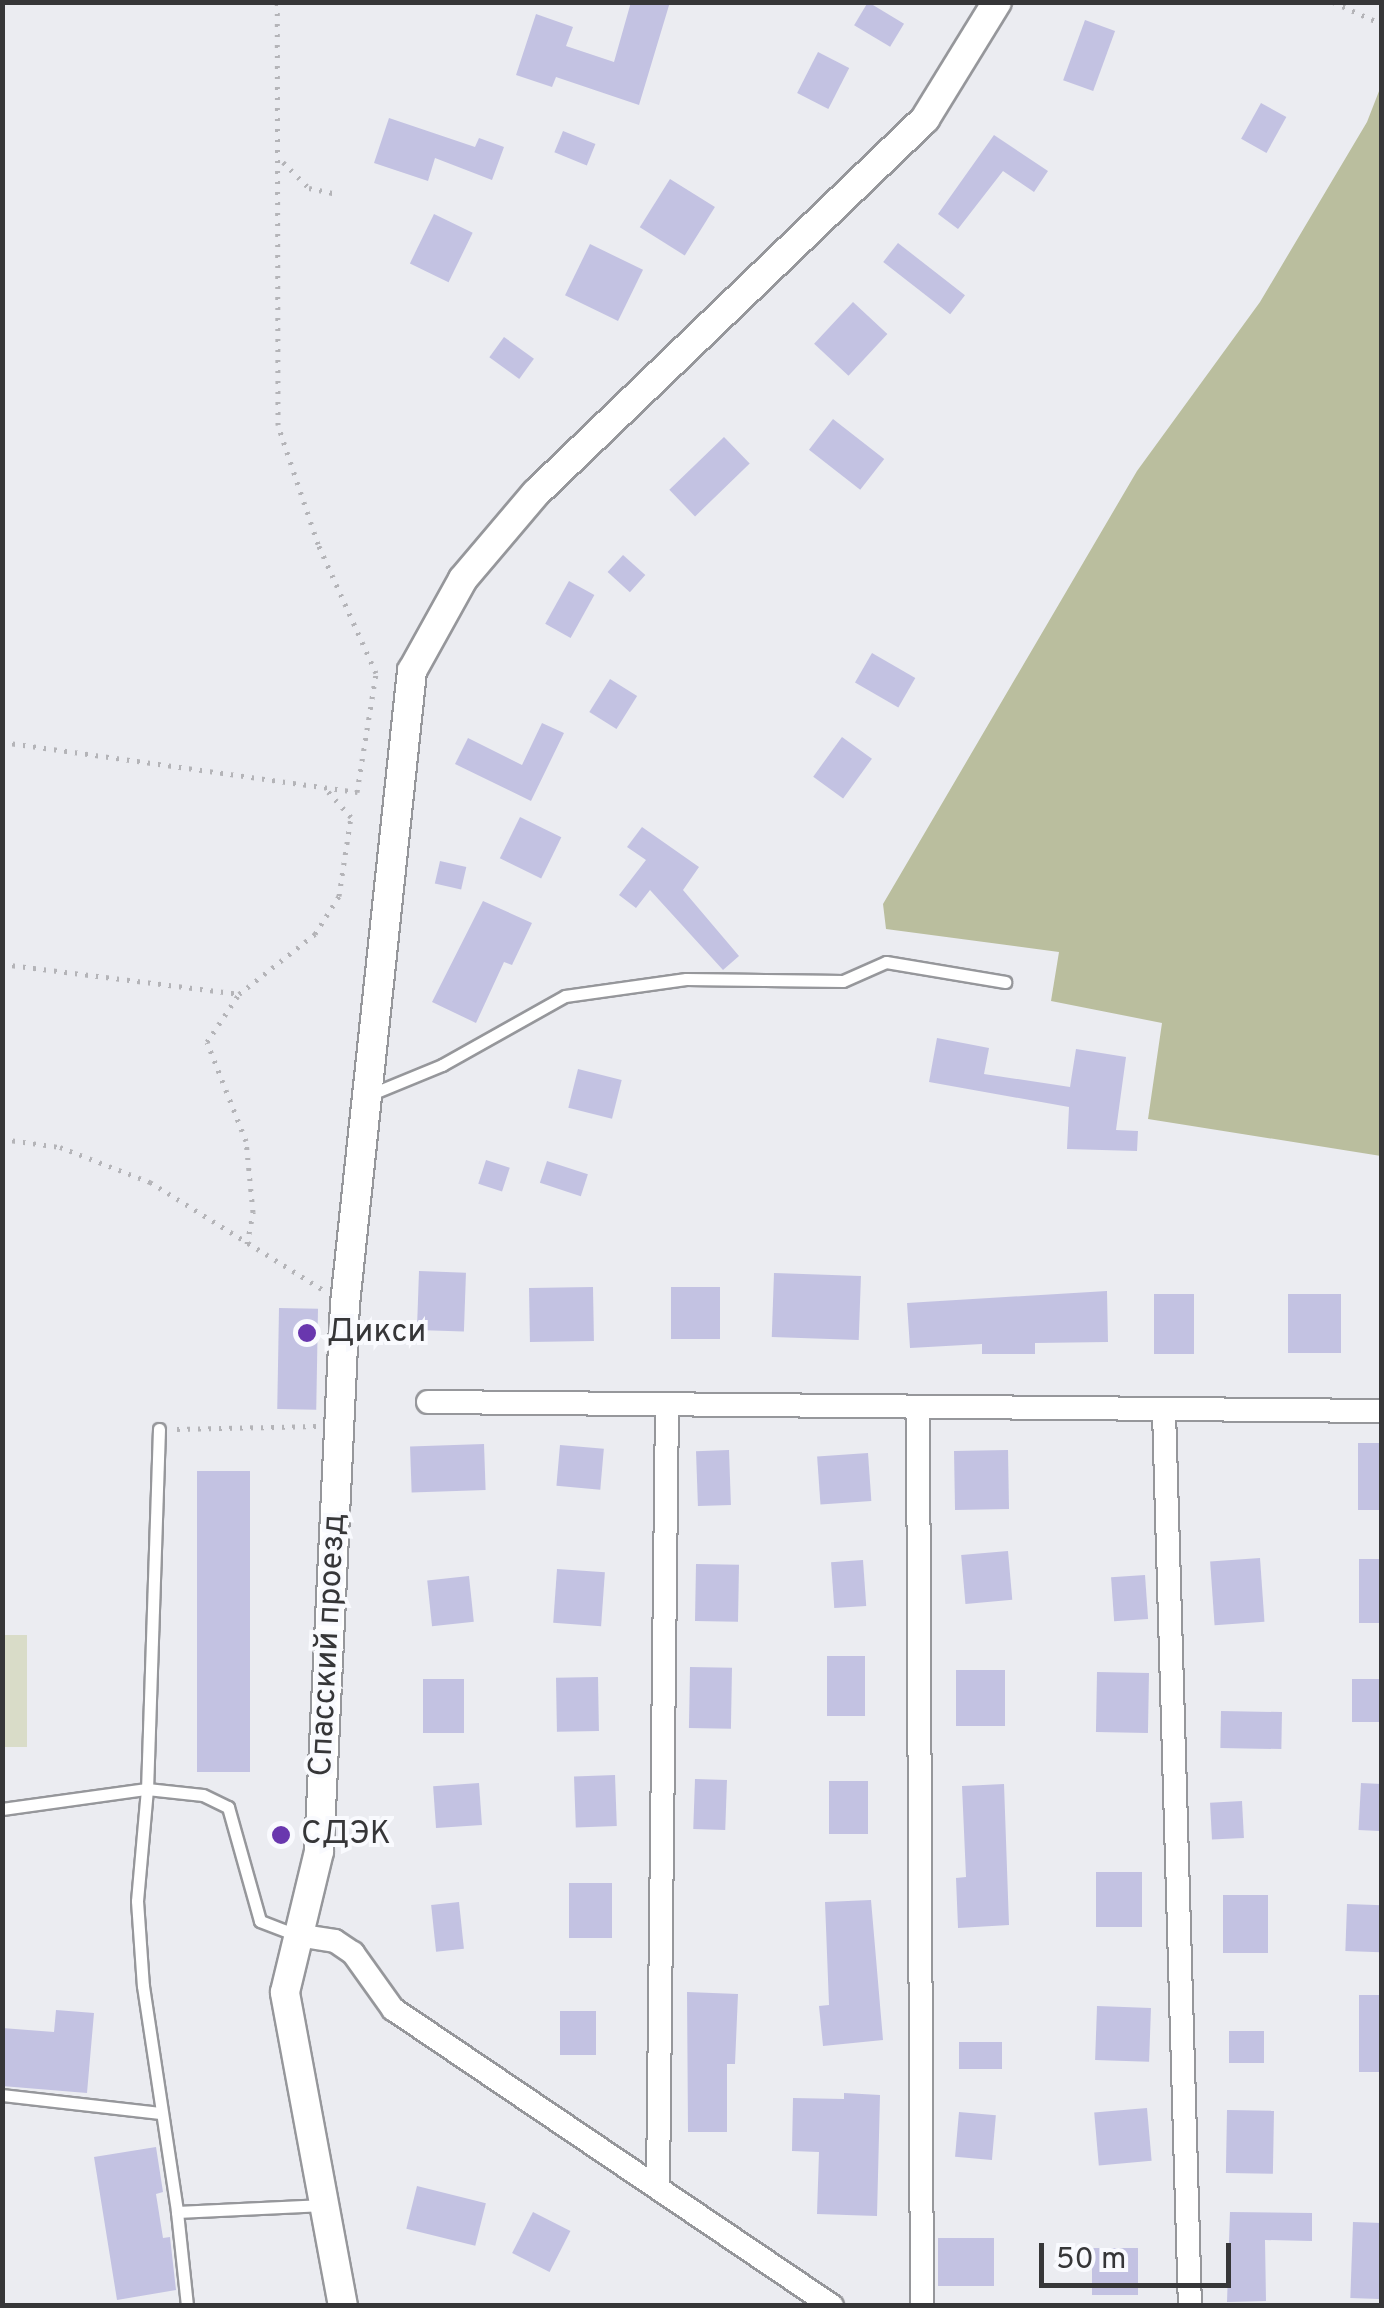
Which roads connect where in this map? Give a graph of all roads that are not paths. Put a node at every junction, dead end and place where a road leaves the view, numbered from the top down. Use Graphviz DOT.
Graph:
graph roads {
  1 [pos="997,2"];
  2 [pos="1004,982"];
  3 [pos="365,1096"];
  4 [pos="428,1402"];
  5 [pos="667,1405"];
  6 [pos="918,1407"];
  7 [pos="1164,1411"];
  8 [pos="1382,1411"];
  9 [pos="159,1429"];
  10 [pos="147,1789"];
  11 [pos="2,1810"];
  12 [pos="297,1935"];
  13 [pos="2,2095"];
  14 [pos="159,2113"];
  15 [pos="658,2185"];
  16 [pos="324,2205"];
  17 [pos="177,2212"];
  18 [pos="188,2306"];
  19 [pos="343,2306"];
  20 [pos="832,2306"];
  21 [pos="922,2306"];
  22 [pos="1190,2306"];
  1 -- 3 [label="street, Спасский проезд"];
  2 -- 3 [label="lane"];
  3 -- 12 [label="street, Спасский проезд"];
  4 -- 5 [label="street"];
  5 -- 6 [label="street"];
  5 -- 15 [label="street"];
  6 -- 7 [label="street"];
  6 -- 21 [label="street"];
  7 -- 8 [label="street"];
  7 -- 22 [label="street"];
  9 -- 10 [label="lane"];
  10 -- 11 [label="lane"];
  10 -- 12 [label="lane"];
  10 -- 14 [label="lane"];
  12 -- 15 [label="street"];
  12 -- 16 [label="street, Спасский проезд"];
  13 -- 14 [label="lane"];
  14 -- 17 [label="lane"];
  15 -- 20 [label="street"];
  16 -- 17 [label="lane"];
  16 -- 19 [label="street, Спасский проезд"];
  17 -- 18 [label="lane"];
}
